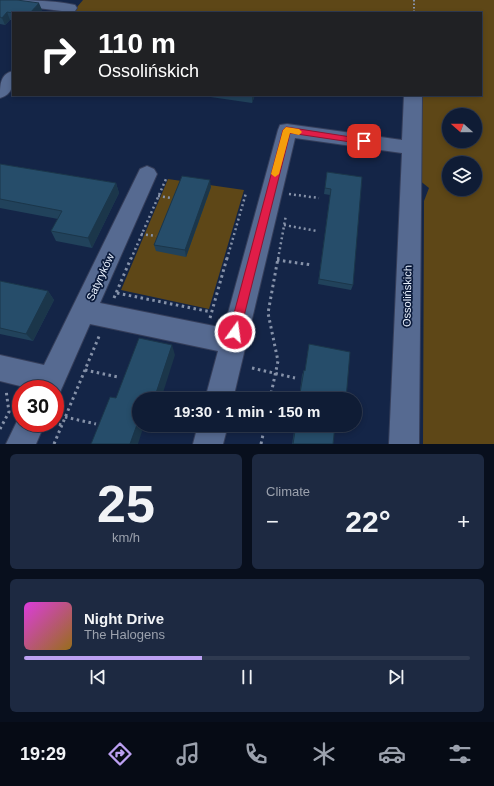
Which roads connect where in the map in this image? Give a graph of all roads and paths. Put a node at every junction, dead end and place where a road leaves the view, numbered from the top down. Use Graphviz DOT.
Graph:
graph roads {
  1 [pos="5,0"];
  2 [pos="414,0"];
  3 [pos="71,7"];
  4 [pos="414,12"];
  5 [pos="12,77"];
  6 [pos="0,92"];
  7 [pos="413,96"];
  8 [pos="411,148"];
  9 [pos="157,176"];
  10 [pos="292,187"];
  11 [pos="246,193"];
  12 [pos="284,193"];
  13 [pos="291,194"];
  14 [pos="319,198"];
  15 [pos="289,202"];
  16 [pos="288,210"];
  17 [pos="277,224"];
  18 [pos="284,225"];
  19 [pos="317,231"];
  20 [pos="135,232"];
  21 [pos="142,234"];
  22 [pos="156,236"];
  23 [pos="272,259"];
  24 [pos="277,260"];
  25 [pos="312,265"];
  26 [pos="117,293"];
  27 [pos="112,303"];
  28 [pos="84,310"];
  29 [pos="211,312"];
  30 [pos="208,323"];
  31 [pos="104,328"];
  32 [pos="232,342"];
  33 [pos="252,368"];
  34 [pos="85,370"];
  35 [pos="275,373"];
  36 [pos="3,377"];
  37 [pos="118,377"];
  38 [pos="296,378"];
  39 [pos="23,380"];
  40 [pos="51,380"];
  41 [pos="221,392"];
  42 [pos="271,392"];
  43 [pos="65,417"];
  44 [pos="96,424"];
  45 [pos="0,429"];
  46 [pos="27,432"];
  47 [pos="59,432"];
  48 [pos="211,432"];
  49 [pos="264,432"];
  50 [pos="21,444"];
  51 [pos="54,444"];
  52 [pos="208,444"];
  53 [pos="261,444"];
  54 [pos="404,444"];
  1 -- 3 [label="street"];
  2 -- 4 [label="path"];
  5 -- 6 [label="street"];
  7 -- 8 [label="street, Ossolińskich"];
  8 -- 32 [label="street"];
  8 -- 54 [label="street, Ossolińskich"];
  9 -- 21 [label="path"];
  9 -- 28 [label="street, Satyryków"];
  10 -- 13 [label="path"];
  11 -- 29 [label="path"];
  12 -- 13 [label="path"];
  13 -- 14 [label="path"];
  13 -- 15 [label="path"];
  16 -- 18 [label="path"];
  17 -- 18 [label="path"];
  18 -- 19 [label="path"];
  18 -- 24 [label="path"];
  20 -- 21 [label="path"];
  21 -- 22 [label="path"];
  21 -- 26 [label="path"];
  23 -- 24 [label="path"];
  24 -- 25 [label="path"];
  24 -- 35 [label="path"];
  26 -- 27 [label="path"];
  26 -- 29 [label="path"];
  28 -- 32 [label="street"];
  28 -- 40 [label="street, Satyryków"];
  29 -- 30 [label="path"];
  31 -- 34 [label="path"];
  32 -- 41 [label="street"];
  33 -- 35 [label="path"];
  34 -- 37 [label="path"];
  34 -- 43 [label="path"];
  35 -- 38 [label="path"];
  35 -- 42 [label="path"];
  36 -- 39 [label="street, Satyryków"];
  36 -- 45 [label="path"];
  43 -- 44 [label="path"];
  46 -- 50 [label="street"];
  47 -- 51 [label="path"];
  48 -- 52 [label="street"];
  49 -- 53 [label="path"];
}
